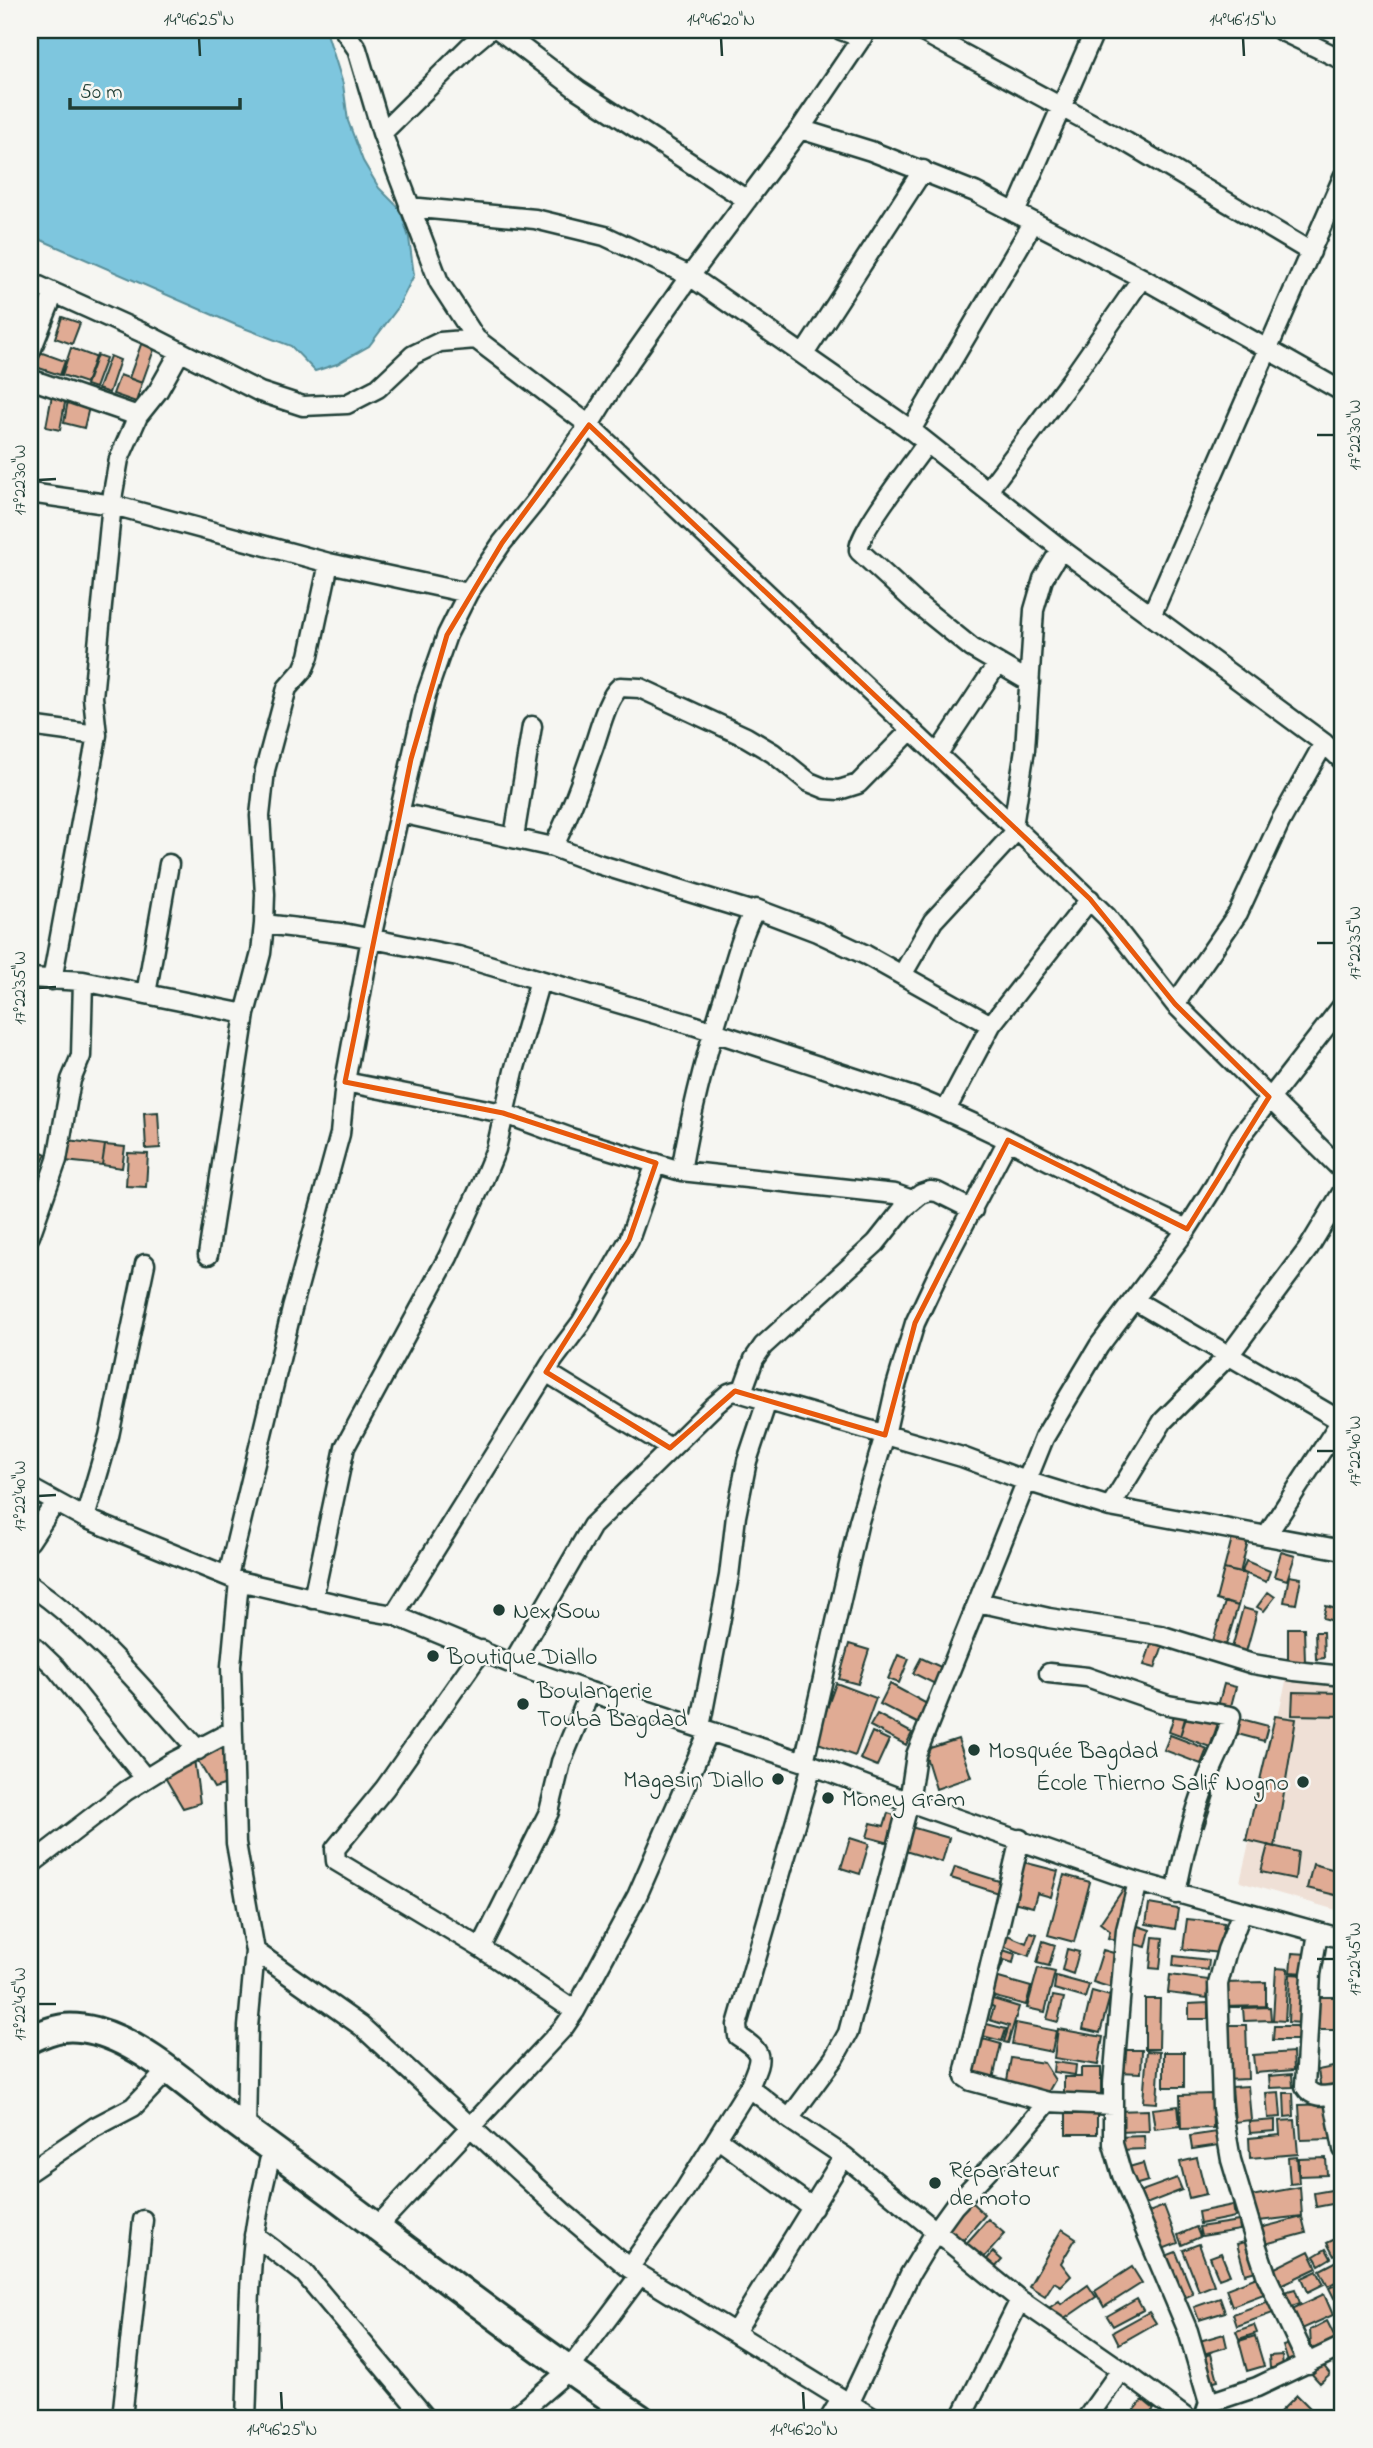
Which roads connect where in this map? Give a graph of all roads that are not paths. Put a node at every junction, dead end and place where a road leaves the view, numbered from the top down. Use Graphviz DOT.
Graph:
graph roads {
  1 [pos="344,30"];
  2 [pos="489,30"];
  3 [pos="499,30"];
  4 [pos="841,30"];
  5 [pos="919,30"];
  6 [pos="1095,30"];
  7 [pos="1280,30"];
  8 [pos="865,34"];
  9 [pos="1343,60"];
  10 [pos="1060,106"];
  11 [pos="800,129"];
  12 [pos="382,133"];
  13 [pos="923,170"];
  14 [pos="1343,177"];
  15 [pos="747,200"];
  16 [pos="409,207"];
  17 [pos="1015,213"];
  18 [pos="1033,223"];
  19 [pos="1311,252"];
  20 [pos="690,276"];
  21 [pos="1142,278"];
  22 [pos="30,282"];
  23 [pos="54,293"];
  24 [pos="476,339"];
  25 [pos="1268,348"];
  26 [pos="180,352"];
  27 [pos="30,353"];
  28 [pos="804,354"];
  29 [pos="30,379"];
  30 [pos="1343,392"];
  31 [pos="138,416"];
  32 [pos="589,425"];
  33 [pos="911,430"];
  34 [pos="927,443"];
  35 [pos="989,489"];
  36 [pos="30,493"];
  37 [pos="113,505"];
  38 [pos="1061,549"];
  39 [pos="329,563"];
  40 [pos="468,593"];
  41 [pos="1152,614"];
  42 [pos="998,663"];
  43 [pos="1030,682"];
  44 [pos="30,726"];
  45 [pos="532,726"];
  46 [pos="911,730"];
  47 [pos="97,736"];
  48 [pos="1324,743"];
  49 [pos="937,755"];
  50 [pos="1343,761"];
  51 [pos="400,813"];
  52 [pos="1015,828"];
  53 [pos="514,837"];
  54 [pos="553,847"];
  55 [pos="169,864"];
  56 [pos="1090,900"];
  57 [pos="754,912"];
  58 [pos="264,924"];
  59 [pos="371,938"];
  60 [pos="902,975"];
  61 [pos="30,978"];
  62 [pos="52,980"];
  63 [pos="541,980"];
  64 [pos="83,981"];
  65 [pos="146,994"];
  66 [pos="1175,1004"];
  67 [pos="1343,1005"];
  68 [pos="246,1014"];
  69 [pos="990,1025"];
  70 [pos="713,1031"];
  71 [pos="345,1082"];
  72 [pos="1269,1097"];
  73 [pos="946,1110"];
  74 [pos="503,1113"];
  75 [pos="1008,1140"];
  76 [pos="656,1163"];
  77 [pos="681,1171"];
  78 [pos="1343,1171"];
  79 [pos="1343,1191"];
  80 [pos="912,1200"];
  81 [pos="973,1210"];
  82 [pos="1188,1229"];
  83 [pos="30,1236"];
  84 [pos="208,1255"];
  85 [pos="145,1264"];
  86 [pos="1134,1300"];
  87 [pos="1230,1354"];
  88 [pos="546,1372"];
  89 [pos="742,1392"];
  90 [pos="767,1401"];
  91 [pos="1342,1421"];
  92 [pos="885,1435"];
  93 [pos="670,1448"];
  94 [pos="1026,1481"];
  95 [pos="30,1488"];
  96 [pos="55,1503"];
  97 [pos="1110,1507"];
  98 [pos="85,1518"];
  99 [pos="1266,1536"];
  100 [pos="30,1541"];
  101 [pos="1343,1550"];
  102 [pos="233,1578"];
  103 [pos="30,1584"];
  104 [pos="313,1599"];
  105 [pos="978,1602"];
  106 [pos="394,1615"];
  107 [pos="30,1643"];
  108 [pos="482,1650"];
  109 [pos="513,1664"];
  110 [pos="1049,1673"];
  111 [pos="1343,1676"];
  112 [pos="590,1692"];
  113 [pos="704,1729"];
  114 [pos="232,1731"];
  115 [pos="198,1750"];
  116 [pos="808,1764"];
  117 [pos="145,1778"];
  118 [pos="909,1802"];
  119 [pos="1020,1839"];
  120 [pos="30,1865"];
  121 [pos="1139,1882"];
  122 [pos="1176,1894"];
  123 [pos="1242,1912"];
  124 [pos="1318,1933"];
  125 [pos="1343,1939"];
  126 [pos="481,1948"];
  127 [pos="255,1951"];
  128 [pos="575,2011"];
  129 [pos="30,2039"];
  130 [pos="167,2071"];
  131 [pos="749,2087"];
  132 [pos="1338,2094"];
  133 [pos="1048,2102"];
  134 [pos="1113,2105"];
  135 [pos="789,2119"];
  136 [pos="471,2126"];
  137 [pos="246,2130"];
  138 [pos="717,2138"];
  139 [pos="272,2148"];
  140 [pos="1343,2149"];
  141 [pos="844,2156"];
  142 [pos="30,2171"];
  143 [pos="813,2208"];
  144 [pos="143,2220"];
  145 [pos="376,2228"];
  146 [pos="936,2231"];
  147 [pos="254,2235"];
  148 [pos="635,2272"];
  149 [pos="1020,2300"];
  150 [pos="735,2332"];
  151 [pos="1343,2346"];
  152 [pos="1308,2364"];
  153 [pos="1121,2370"];
  154 [pos="568,2371"];
  155 [pos="845,2402"];
  156 [pos="1207,2411"];
  157 [pos="122,2418"];
  158 [pos="246,2418"];
  159 [pos="426,2418"];
  160 [pos="513,2418"];
  161 [pos="640,2418"];
  162 [pos="830,2418"];
  163 [pos="873,2418"];
  164 [pos="961,2418"];
  165 [pos="1087,2418"];
  166 [pos="1186,2418"];
  1 -- 12 [label="street"];
  2 -- 12 [label="street"];
  3 -- 15 [label="street"];
  4 -- 8 [label="street"];
  5 -- 10 [label="street"];
  6 -- 10 [label="street"];
  7 -- 9 [label="street"];
  8 -- 11 [label="street"];
  10 -- 17 [label="street"];
  10 -- 19 [label="street"];
  11 -- 13 [label="street"];
  11 -- 15 [label="street"];
  12 -- 16 [label="street"];
  13 -- 17 [label="street"];
  13 -- 28 [label="street"];
  14 -- 19 [label="street"];
  15 -- 20 [label="street"];
  16 -- 20 [label="street"];
  16 -- 24 [label="street"];
  17 -- 18 [label="street"];
  18 -- 21 [label="street"];
  18 -- 33 [label="street"];
  19 -- 25 [label="street"];
  20 -- 28 [label="street"];
  20 -- 32 [label="street"];
  21 -- 25 [label="street"];
  21 -- 35 [label="street"];
  22 -- 23 [label="street"];
  23 -- 26 [label="street"];
  23 -- 27 [label="street"];
  24 -- 26 [label="street"];
  24 -- 32 [label="street"];
  25 -- 30 [label="street"];
  25 -- 41 [label="street"];
  26 -- 31 [label="street"];
  28 -- 33 [label="street"];
  29 -- 31 [label="street"];
  31 -- 37 [label="street"];
  32 -- 40 [label="street"];
  32 -- 46 [label="street"];
  33 -- 34 [label="street"];
  34 -- 35 [label="street"];
  34 -- 42 [label="street"];
  35 -- 38 [label="street"];
  36 -- 37 [label="street"];
  37 -- 39 [label="street"];
  37 -- 47 [label="street"];
  38 -- 41 [label="street"];
  38 -- 43 [label="street"];
  39 -- 40 [label="street"];
  39 -- 58 [label="street"];
  40 -- 51 [label="street"];
  41 -- 48 [label="street"];
  42 -- 43 [label="street"];
  42 -- 49 [label="street"];
  43 -- 52 [label="street"];
  44 -- 47 [label="street"];
  45 -- 53 [label="street"];
  46 -- 49 [label="street"];
  46 -- 54 [label="street"];
  47 -- 62 [label="street"];
  48 -- 50 [label="street"];
  48 -- 66 [label="street"];
  49 -- 52 [label="street"];
  51 -- 53 [label="street"];
  51 -- 59 [label="street"];
  52 -- 56 [label="street"];
  52 -- 60 [label="street"];
  53 -- 54 [label="street"];
  54 -- 57 [label="street"];
  55 -- 65 [label="street"];
  56 -- 66 [label="street"];
  56 -- 69 [label="street"];
  57 -- 60 [label="street"];
  57 -- 70 [label="street"];
  58 -- 59 [label="street"];
  58 -- 68 [label="street"];
  59 -- 63 [label="street"];
  59 -- 71 [label="street"];
  60 -- 69 [label="street"];
  61 -- 62 [label="street"];
  62 -- 64 [label="street"];
  63 -- 70 [label="street"];
  63 -- 74 [label="street"];
  64 -- 65 [label="street"];
  64 -- 83 [label="street"];
  65 -- 68 [label="street"];
  66 -- 72 [label="street"];
  67 -- 72 [label="street"];
  68 -- 84 [label="street"];
  69 -- 73 [label="street"];
  70 -- 73 [label="street"];
  70 -- 77 [label="street"];
  71 -- 74 [label="street"];
  71 -- 102 [label="street"];
  72 -- 78 [label="street"];
  72 -- 82 [label="street"];
  73 -- 75 [label="street"];
  74 -- 76 [label="street"];
  74 -- 104 [label="street"];
  75 -- 81 [label="street"];
  75 -- 82 [label="street"];
  76 -- 77 [label="street"];
  76 -- 88 [label="street"];
  77 -- 80 [label="street"];
  79 -- 87 [label="street"];
  80 -- 81 [label="street"];
  80 -- 89 [label="street"];
  81 -- 92 [label="street"];
  82 -- 86 [label="street"];
  85 -- 98 [label="street"];
  86 -- 87 [label="street"];
  86 -- 94 [label="street"];
  87 -- 91 [label="street"];
  87 -- 97 [label="street"];
  88 -- 93 [label="street"];
  88 -- 106 [label="street"];
  89 -- 90 [label="street"];
  89 -- 93 [label="street"];
  90 -- 92 [label="street"];
  90 -- 113 [label="street"];
  91 -- 99 [label="street"];
  92 -- 94 [label="street"];
  92 -- 116 [label="street"];
  93 -- 109 [label="street"];
  94 -- 97 [label="street"];
  94 -- 105 [label="street"];
  95 -- 96 [label="street"];
  96 -- 98 [label="street"];
  96 -- 100 [label="street"];
  97 -- 99 [label="street"];
  98 -- 102 [label="street"];
  99 -- 101 [label="street"];
  102 -- 104 [label="street"];
  102 -- 114 [label="street"];
  103 -- 115 [label="street"];
  104 -- 106 [label="street"];
  105 -- 111 [label="street"];
  105 -- 118 [label="street"];
  106 -- 108 [label="street"];
  107 -- 117 [label="street"];
  108 -- 109 [label="street"];
  108 -- 126 [label="street"];
  109 -- 112 [label="street"];
  110 -- 122 [label="street"];
  112 -- 113 [label="street"];
  112 -- 126 [label="street"];
  113 -- 116 [label="street"];
  113 -- 128 [label="street"];
  114 -- 115 [label="street"];
  114 -- 127 [label="street"];
  115 -- 117 [label="street"];
  116 -- 118 [label="street"];
  116 -- 131 [label="street"];
  117 -- 120 [label="street"];
  118 -- 119 [label="street"];
  118 -- 135 [label="street"];
  119 -- 121 [label="street"];
  119 -- 133 [label="street"];
  121 -- 122 [label="street"];
  121 -- 134 [label="street"];
  122 -- 123 [label="street"];
  123 -- 124 [label="street"];
  123 -- 152 [label="street"];
  124 -- 125 [label="street"];
  124 -- 132 [label="street"];
  126 -- 128 [label="street"];
  127 -- 136 [label="street"];
  127 -- 137 [label="street"];
  128 -- 136 [label="street"];
  129 -- 130 [label="street"];
  130 -- 137 [label="street"];
  130 -- 142 [label="street"];
  131 -- 135 [label="street"];
  131 -- 138 [label="street"];
  132 -- 140 [label="street"];
  133 -- 134 [label="street"];
  133 -- 146 [label="street"];
  134 -- 156 [label="street"];
  135 -- 141 [label="street"];
  136 -- 145 [label="street"];
  136 -- 148 [label="street"];
  137 -- 139 [label="street"];
  138 -- 143 [label="street"];
  138 -- 148 [label="street"];
  139 -- 145 [label="street"];
  139 -- 147 [label="street"];
  141 -- 143 [label="street"];
  141 -- 146 [label="street"];
  143 -- 150 [label="street"];
  144 -- 157 [label="street"];
  145 -- 154 [label="street"];
  146 -- 149 [label="street"];
  146 -- 155 [label="street"];
  147 -- 158 [label="street"];
  147 -- 159 [label="street"];
  148 -- 150 [label="street"];
  148 -- 154 [label="street"];
  149 -- 153 [label="street"];
  149 -- 164 [label="street"];
  150 -- 155 [label="street"];
  151 -- 152 [label="street"];
  152 -- 156 [label="street"];
  153 -- 165 [label="street"];
  153 -- 166 [label="street"];
  154 -- 160 [label="street"];
  154 -- 161 [label="street"];
  155 -- 162 [label="street"];
  155 -- 163 [label="street"];
}
